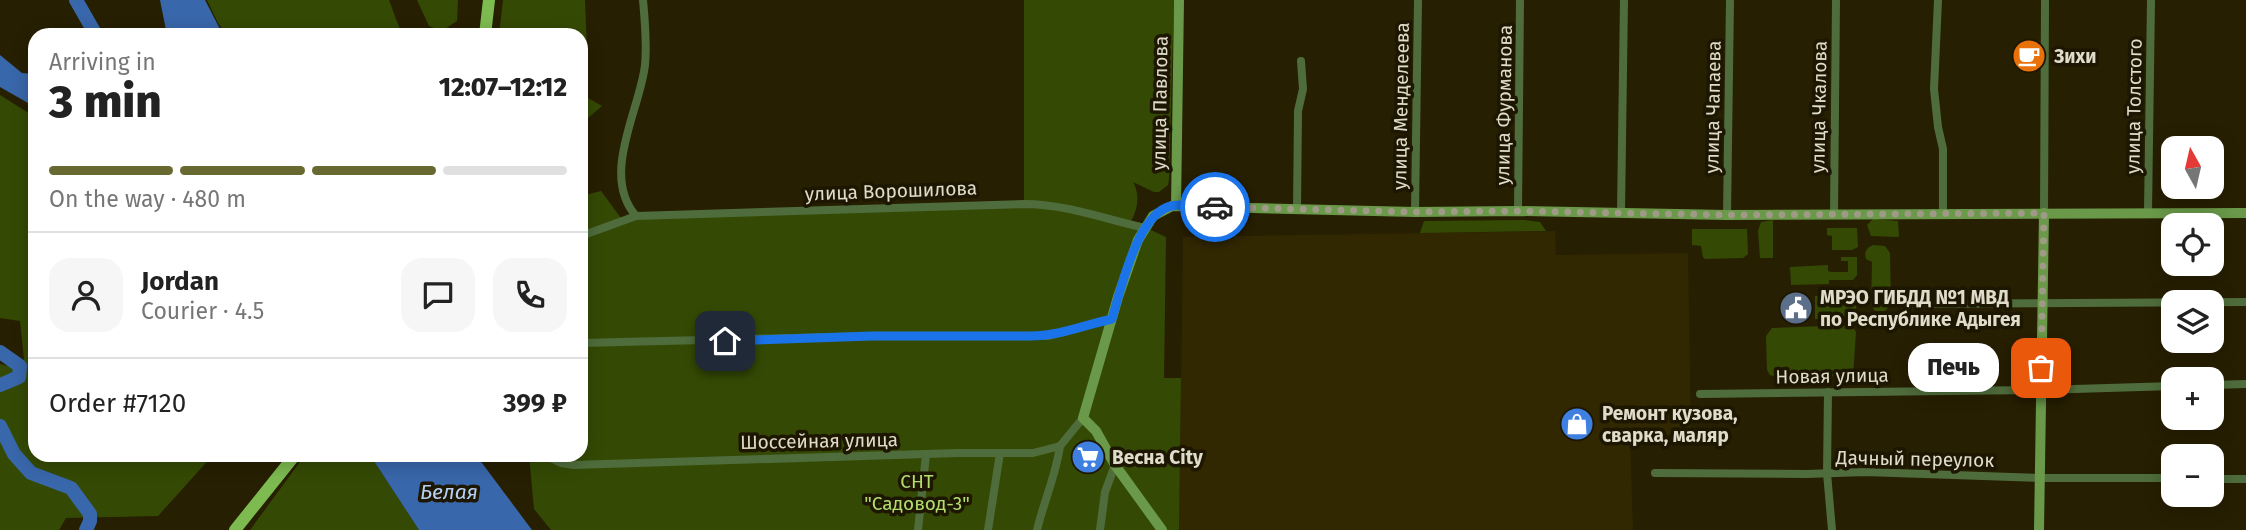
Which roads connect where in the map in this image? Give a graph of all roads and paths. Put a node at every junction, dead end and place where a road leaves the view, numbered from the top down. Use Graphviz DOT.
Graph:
graph roads {
  1 [pos="489,0"];
  2 [pos="643,0"];
  3 [pos="1179,0"];
  4 [pos="1418,0"];
  5 [pos="1520,0"];
  6 [pos="1624,0"];
  7 [pos="1730,0"];
  8 [pos="1836,0"];
  9 [pos="1938,0"];
  10 [pos="2045,0"];
  11 [pos="2151,0"];
  12 [pos="486,28"];
  13 [pos="1301,61"];
  14 [pos="1176,206"];
  15 [pos="1297,209"];
  16 [pos="1518,211"];
  17 [pos="1415,212"];
  18 [pos="1621,212"];
  19 [pos="2148,212"];
  20 [pos="1943,213"];
  21 [pos="2044,213"];
  22 [pos="2246,213"];
  23 [pos="1834,214"];
  24 [pos="1727,215"];
  25 [pos="636,216"];
  26 [pos="1145,228"];
  27 [pos="588,233"];
  28 [pos="1907,303"];
  29 [pos="2041,303"];
  30 [pos="2246,303"];
  31 [pos="1112,319"];
  32 [pos="588,343"];
  33 [pos="2246,384"];
  34 [pos="2224,385"];
  35 [pos="2161,386"];
  36 [pos="2041,390"];
  37 [pos="1828,392"];
  38 [pos="1700,394"];
  39 [pos="1083,418"];
  40 [pos="1060,446"];
  41 [pos="1000,453"];
  42 [pos="926,454"];
  43 [pos="289,462"];
  44 [pos="559,462"];
  45 [pos="1115,465"];
  46 [pos="1827,472"];
  47 [pos="1655,473"];
  48 [pos="2039,478"];
  49 [pos="2161,478"];
  50 [pos="2224,479"];
  51 [pos="2246,479"];
  52 [pos="235,530"];
  53 [pos="918,530"];
  54 [pos="988,530"];
  55 [pos="1037,530"];
  56 [pos="1100,530"];
  57 [pos="1162,530"];
  58 [pos="1832,530"];
  59 [pos="2039,530"];
  1 -- 12 [label="main road"];
  2 -- 25 [label="street"];
  3 -- 14 [label="street, улица Павлова"];
  4 -- 17 [label="street, улица Менделеева"];
  5 -- 16 [label="street, улица Фурманова"];
  6 -- 18 [label="street"];
  7 -- 24 [label="street, улица Чапаева"];
  8 -- 23 [label="street, улица Чкалова"];
  9 -- 20 [label="street"];
  10 -- 21 [label="street"];
  11 -- 19 [label="street, улица Толстого"];
  13 -- 15 [label="street"];
  14 -- 15 [label="street"];
  14 -- 26 [label="street"];
  15 -- 17 [label="street"];
  16 -- 17 [label="street"];
  16 -- 18 [label="street"];
  18 -- 24 [label="street"];
  19 -- 21 [label="street"];
  19 -- 22 [label="street"];
  20 -- 21 [label="street"];
  20 -- 23 [label="street"];
  21 -- 29 [label="street"];
  23 -- 24 [label="street"];
  25 -- 26 [label="street, улица Ворошилова"];
  25 -- 27 [label="street, улица Ворошилова"];
  26 -- 31 [label="street"];
  28 -- 29 [label="street"];
  29 -- 30 [label="street"];
  29 -- 36 [label="street"];
  31 -- 32 [label="street"];
  31 -- 39 [label="street"];
  33 -- 34 [label="street"];
  35 -- 36 [label="street, Новая улица"];
  36 -- 37 [label="street, Новая улица"];
  36 -- 48 [label="street"];
  37 -- 38 [label="street, Новая улица"];
  37 -- 46 [label="street"];
  39 -- 40 [label="street"];
  39 -- 45 [label="street"];
  40 -- 41 [label="street, Шоссейная улица"];
  40 -- 55 [label="street"];
  41 -- 42 [label="street, Шоссейная улица"];
  41 -- 54 [label="street"];
  42 -- 44 [label="street, Шоссейная улица"];
  42 -- 53 [label="street"];
  43 -- 52 [label="main road"];
  45 -- 56 [label="street"];
  45 -- 57 [label="street"];
  46 -- 47 [label="street, Дачный переулок"];
  46 -- 48 [label="street, Дачный переулок"];
  46 -- 58 [label="street"];
  48 -- 49 [label="street, Дачный переулок"];
  48 -- 59 [label="street"];
  50 -- 51 [label="street"];
}
